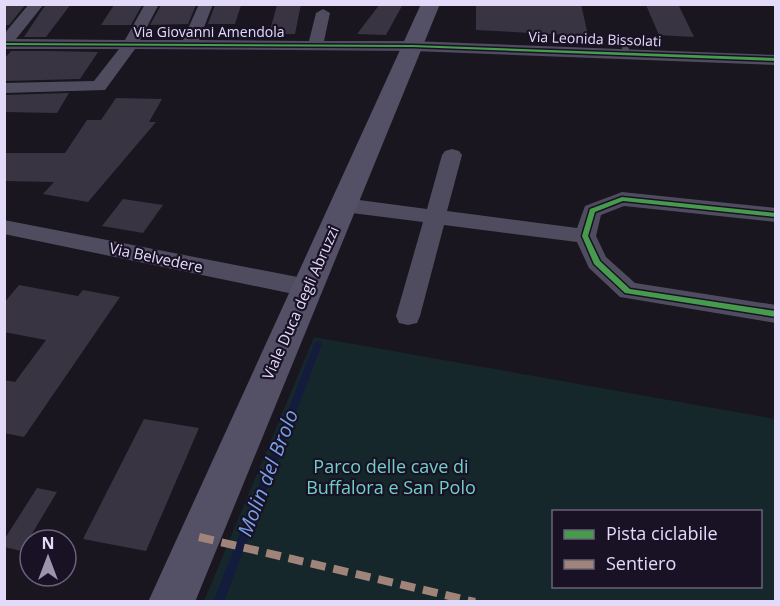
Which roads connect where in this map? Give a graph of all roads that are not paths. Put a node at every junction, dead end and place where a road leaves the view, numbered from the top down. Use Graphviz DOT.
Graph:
graph roads {
  1 [pos="37,4"];
  2 [pos="152,4"];
  3 [pos="206,4"];
  4 [pos="431,4"];
  5 [pos="322,13"];
  6 [pos="4,44"];
  7 [pos="130,45"];
  8 [pos="189,45"];
  9 [pos="315,46"];
  10 [pos="413,46"];
  11 [pos="776,60"];
  12 [pos="4,87"];
  13 [pos="452,155"];
  14 [pos="344,205"];
  15 [pos="776,215"];
  16 [pos="435,217"];
  17 [pos="4,227"];
  18 [pos="585,236"];
  19 [pos="308,288"];
  20 [pos="776,314"];
  21 [pos="408,316"];
  22 [pos="171,602"];
  1 -- 6 [label="street"];
  2 -- 7 [label="street"];
  3 -- 8 [label="street"];
  4 -- 10 [label="main road, Viale Duca degli Abruzzi"];
  5 -- 9 [label="street"];
  6 -- 7 [label="street, Via Giovanni Amendola"];
  7 -- 8 [label="street, Via Giovanni Amendola"];
  7 -- 12 [label="street"];
  8 -- 9 [label="street, Via Giovanni Amendola"];
  9 -- 10 [label="street, Via Giovanni Amendola"];
  10 -- 11 [label="street, Via Leonida Bissolati"];
  10 -- 14 [label="main road, Viale Duca degli Abruzzi"];
  13 -- 16 [label="street"];
  14 -- 16 [label="street"];
  14 -- 19 [label="main road, Viale Duca degli Abruzzi"];
  15 -- 18 [label="street"];
  16 -- 18 [label="street"];
  16 -- 21 [label="street"];
  17 -- 19 [label="street, Via Belvedere"];
  18 -- 20 [label="street"];
  19 -- 22 [label="main road, Viale Duca degli Abruzzi"];
}
